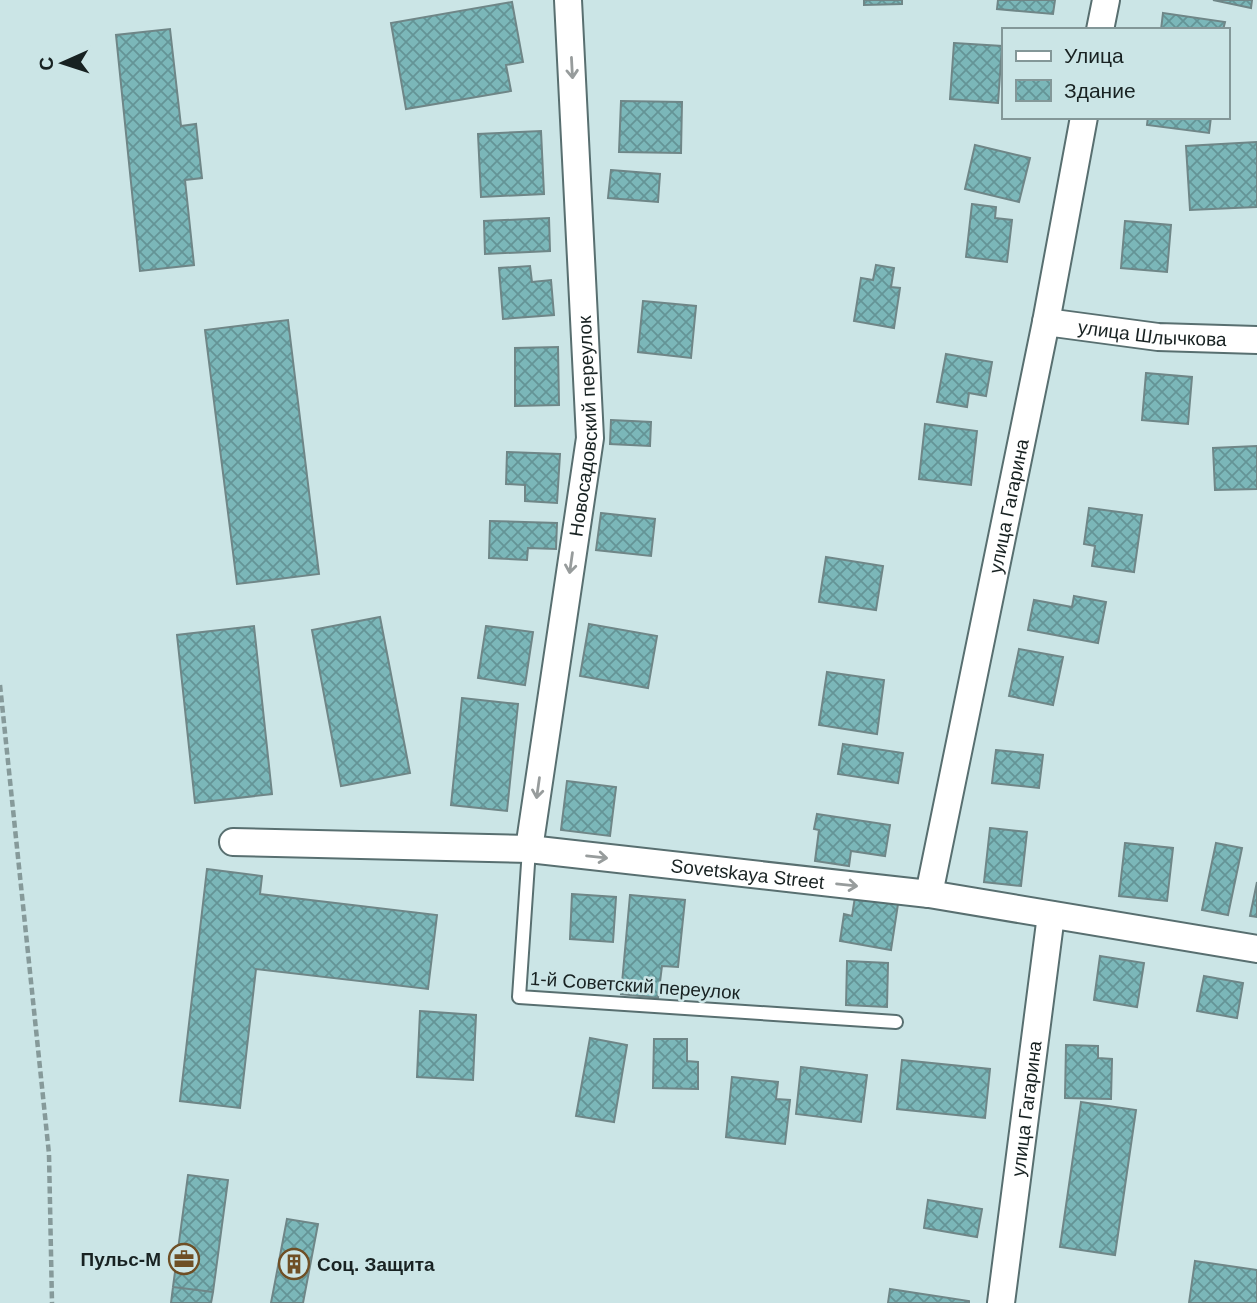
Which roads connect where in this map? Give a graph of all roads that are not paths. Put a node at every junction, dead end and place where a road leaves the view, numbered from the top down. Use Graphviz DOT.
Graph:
graph roads {
  1 [pos="568,0"];
  2 [pos="1106,0"];
  3 [pos="1100,28"];
  4 [pos="1084,119"];
  5 [pos="1046,322"];
  6 [pos="1257,340"];
  7 [pos="233,842"];
  8 [pos="529,849"];
  9 [pos="929,894"];
  10 [pos="1051,915"];
  11 [pos="1257,949"];
  12 [pos="896,1022"];
  13 [pos="1000,1303"];
  1 -- 8 [label="street, Новосадовский переулок, one-way"];
  2 -- 3 [label="street"];
  4 -- 5 [label="street, улица Гагарина"];
  5 -- 6 [label="street, улица Шлычкова"];
  5 -- 9 [label="street, улица Гагарина"];
  7 -- 8 [label="street, Sovetskaya Street"];
  8 -- 9 [label="street, Sovetskaya Street, one-way"];
  8 -- 12 [label="lane, 1-й Советский переулок"];
  9 -- 10 [label="street, Sovetskaya Street"];
  10 -- 11 [label="street, Sovetskaya Street"];
  10 -- 13 [label="street, улица Гагарина"];
}
